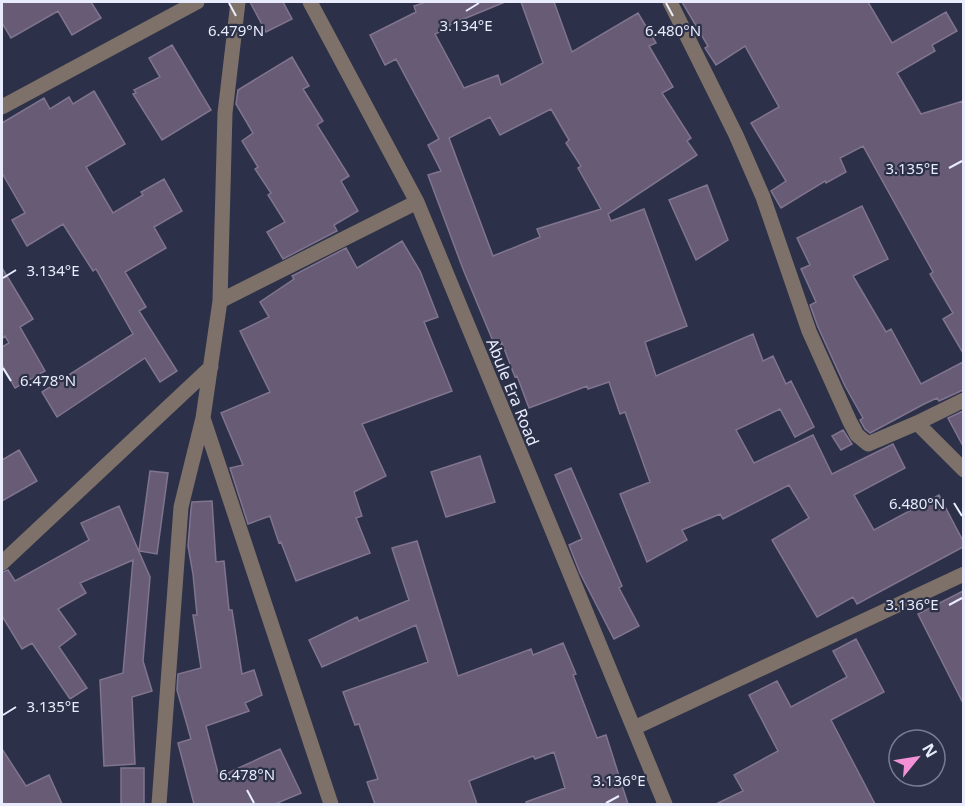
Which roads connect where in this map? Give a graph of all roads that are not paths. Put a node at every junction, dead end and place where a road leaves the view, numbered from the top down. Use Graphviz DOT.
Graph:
graph roads {
  1 [pos="197,2"];
  2 [pos="238,2"];
  3 [pos="310,2"];
  4 [pos="670,2"];
  5 [pos="4,101"];
  6 [pos="417,202"];
  7 [pos="220,301"];
  8 [pos="211,367"];
  9 [pos="963,400"];
  10 [pos="203,418"];
  11 [pos="917,423"];
  12 [pos="963,470"];
  13 [pos="2,562"];
  14 [pos="963,574"];
  15 [pos="634,728"];
  16 [pos="159,804"];
  17 [pos="331,804"];
  18 [pos="665,804"];
  1 -- 5 [label="street"];
  2 -- 7 [label="street"];
  3 -- 6 [label="street, Abule Era Road"];
  4 -- 11 [label="street"];
  6 -- 7 [label="street"];
  6 -- 15 [label="street, Abule Era Road"];
  7 -- 8 [label="street"];
  8 -- 10 [label="street"];
  8 -- 13 [label="street"];
  9 -- 11 [label="street"];
  10 -- 16 [label="street"];
  10 -- 17 [label="street"];
  11 -- 12 [label="street"];
  14 -- 15 [label="street"];
  15 -- 18 [label="street, Abule Era Road"];
}
